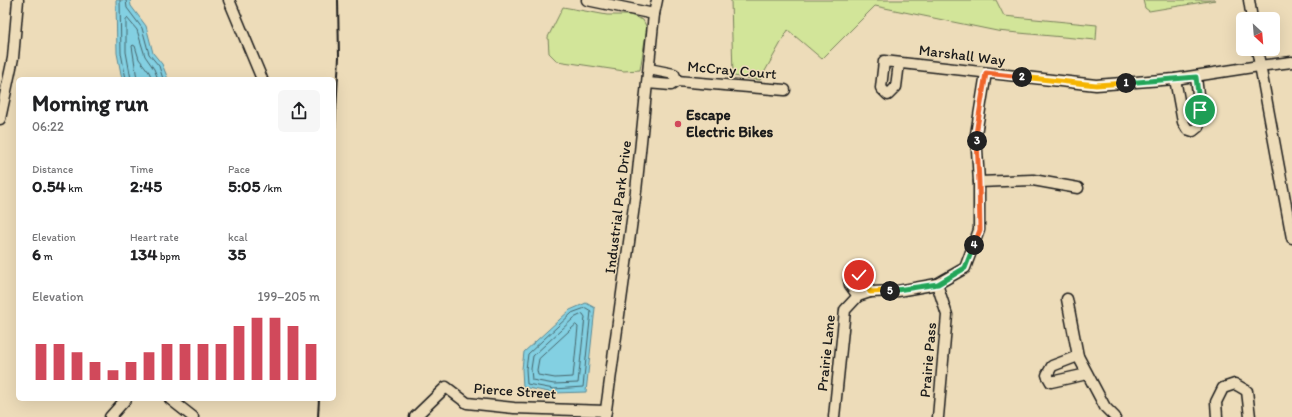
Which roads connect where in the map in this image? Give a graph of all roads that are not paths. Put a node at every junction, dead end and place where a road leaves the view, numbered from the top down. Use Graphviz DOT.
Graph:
graph roads {
  1 [pos="18,0"];
  2 [pos="229,0"];
  3 [pos="587,0"];
  4 [pos="657,0"];
  5 [pos="1249,0"];
  6 [pos="1251,12"];
  7 [pos="654,14"];
  8 [pos="1258,56"];
  9 [pos="1292,62"];
  10 [pos="899,63"];
  11 [pos="1259,66"];
  12 [pos="649,69"];
  13 [pos="986,73"];
  14 [pos="261,77"];
  15 [pos="1196,77"];
  16 [pos="1176,79"];
  17 [pos="677,81"];
  18 [pos="647,83"];
  19 [pos="785,90"];
  20 [pos="0,119"];
  21 [pos="979,182"];
  22 [pos="1078,188"];
  23 [pos="1292,238"];
  24 [pos="938,284"];
  25 [pos="870,292"];
  26 [pos="858,296"];
  27 [pos="1067,299"];
  28 [pos="1078,356"];
  29 [pos="1086,374"];
  30 [pos="124,401"];
  31 [pos="173,401"];
  32 [pos="606,414"];
  33 [pos="110,417"];
  34 [pos="193,417"];
  35 [pos="415,417"];
  36 [pos="834,417"];
  37 [pos="938,417"];
  38 [pos="1115,417"];
  39 [pos="1217,417"];
  40 [pos="1250,417"];
  1 -- 20 [label="street"];
  2 -- 14 [label="street"];
  3 -- 7 [label="street"];
  4 -- 7 [label="street, Industrial Park Drive"];
  5 -- 6 [label="street"];
  7 -- 12 [label="street, Industrial Park Drive"];
  8 -- 11 [label="street"];
  9 -- 11 [label="street, Marshall Way"];
  10 -- 13 [label="street, Marshall Way"];
  11 -- 15 [label="street, Marshall Way"];
  11 -- 23 [label="street"];
  12 -- 17 [label="street, McCray Court"];
  12 -- 18 [label="street, Industrial Park Drive"];
  13 -- 16 [label="street, Marshall Way"];
  13 -- 21 [label="street"];
  15 -- 16 [label="street, Marshall Way"];
  15 -- 16 [label="street"];
  17 -- 18 [label="street, McCray Court"];
  17 -- 19 [label="street, McCray Court"];
  18 -- 32 [label="street, Industrial Park Drive"];
  21 -- 22 [label="street"];
  21 -- 24 [label="street"];
  24 -- 25 [label="street"];
  24 -- 37 [label="street, Prairie Pass"];
  25 -- 26 [label="street"];
  25 -- 26 [label="street"];
  26 -- 36 [label="street, Prairie Lane"];
  27 -- 28 [label="street"];
  28 -- 29 [label="street"];
  28 -- 29 [label="street"];
  29 -- 38 [label="street"];
  30 -- 33 [label="street"];
  31 -- 34 [label="street"];
  32 -- 35 [label="street, Pierce Street"];
  39 -- 40 [label="street"];
}
